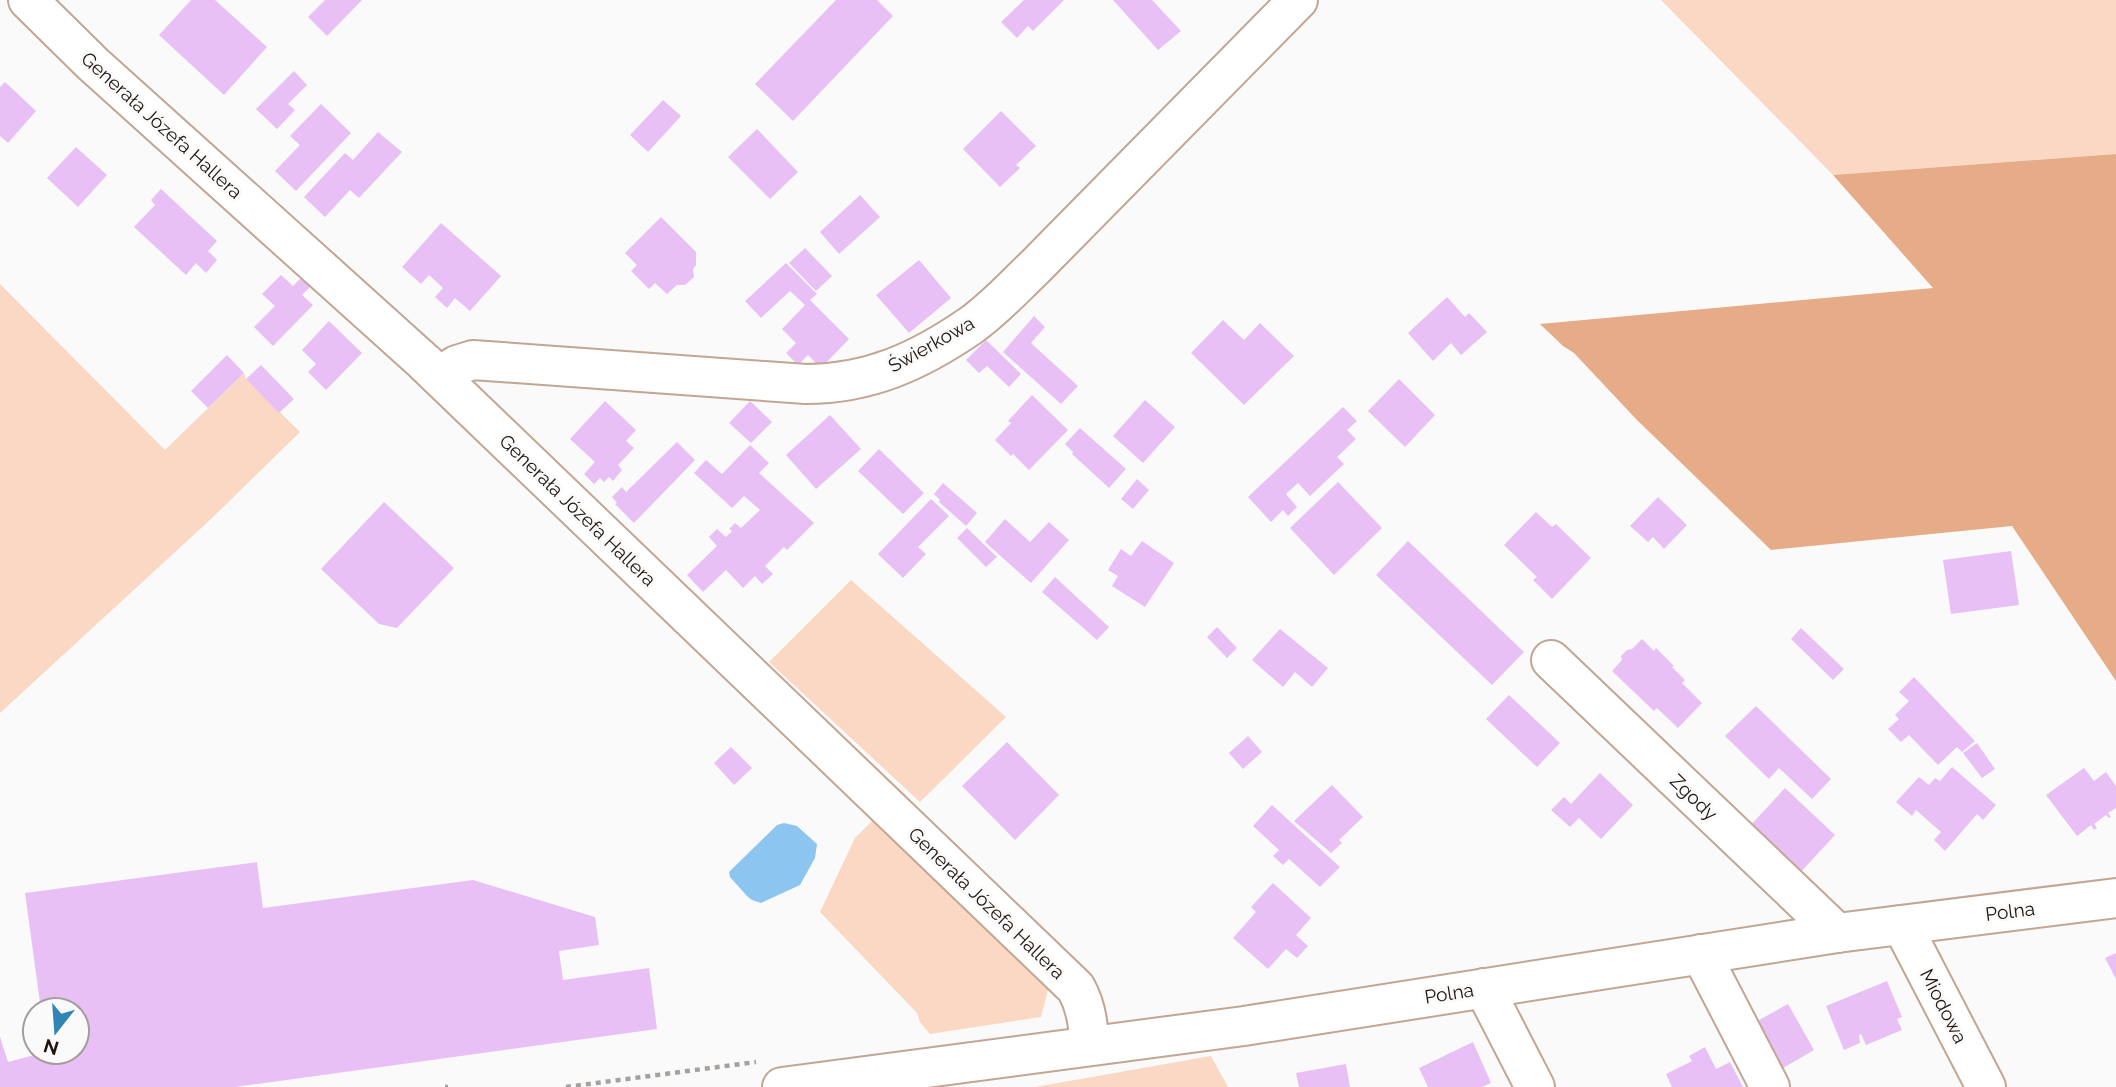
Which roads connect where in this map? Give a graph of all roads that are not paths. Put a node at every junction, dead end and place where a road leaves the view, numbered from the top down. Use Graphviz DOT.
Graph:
graph roads {
  1 [pos="28,0"];
  2 [pos="1298,0"];
  3 [pos="439,376"];
  4 [pos="1551,660"];
  5 [pos="2116,898"];
  6 [pos="1902,925"];
  7 [pos="1837,933"];
  8 [pos="1700,954"];
  9 [pos="1484,988"];
  10 [pos="1089,1045"];
  11 [pos="782,1087"];
  12 [pos="1535,1087"];
  13 [pos="1770,1087"];
  14 [pos="1986,1087"];
  1 -- 3 [label="street, Generała Józefa Hallera"];
  2 -- 3 [label="street, Świerkowa"];
  3 -- 10 [label="street, Generała Józefa Hallera"];
  4 -- 7 [label="street, Zgody"];
  5 -- 6 [label="street, Polna"];
  6 -- 7 [label="street, Polna"];
  6 -- 14 [label="street, Miodowa"];
  7 -- 8 [label="street, Polna"];
  8 -- 9 [label="street, Polna"];
  8 -- 13 [label="street"];
  9 -- 10 [label="street, Polna"];
  9 -- 12 [label="street"];
  10 -- 11 [label="street, Polna"];
}
